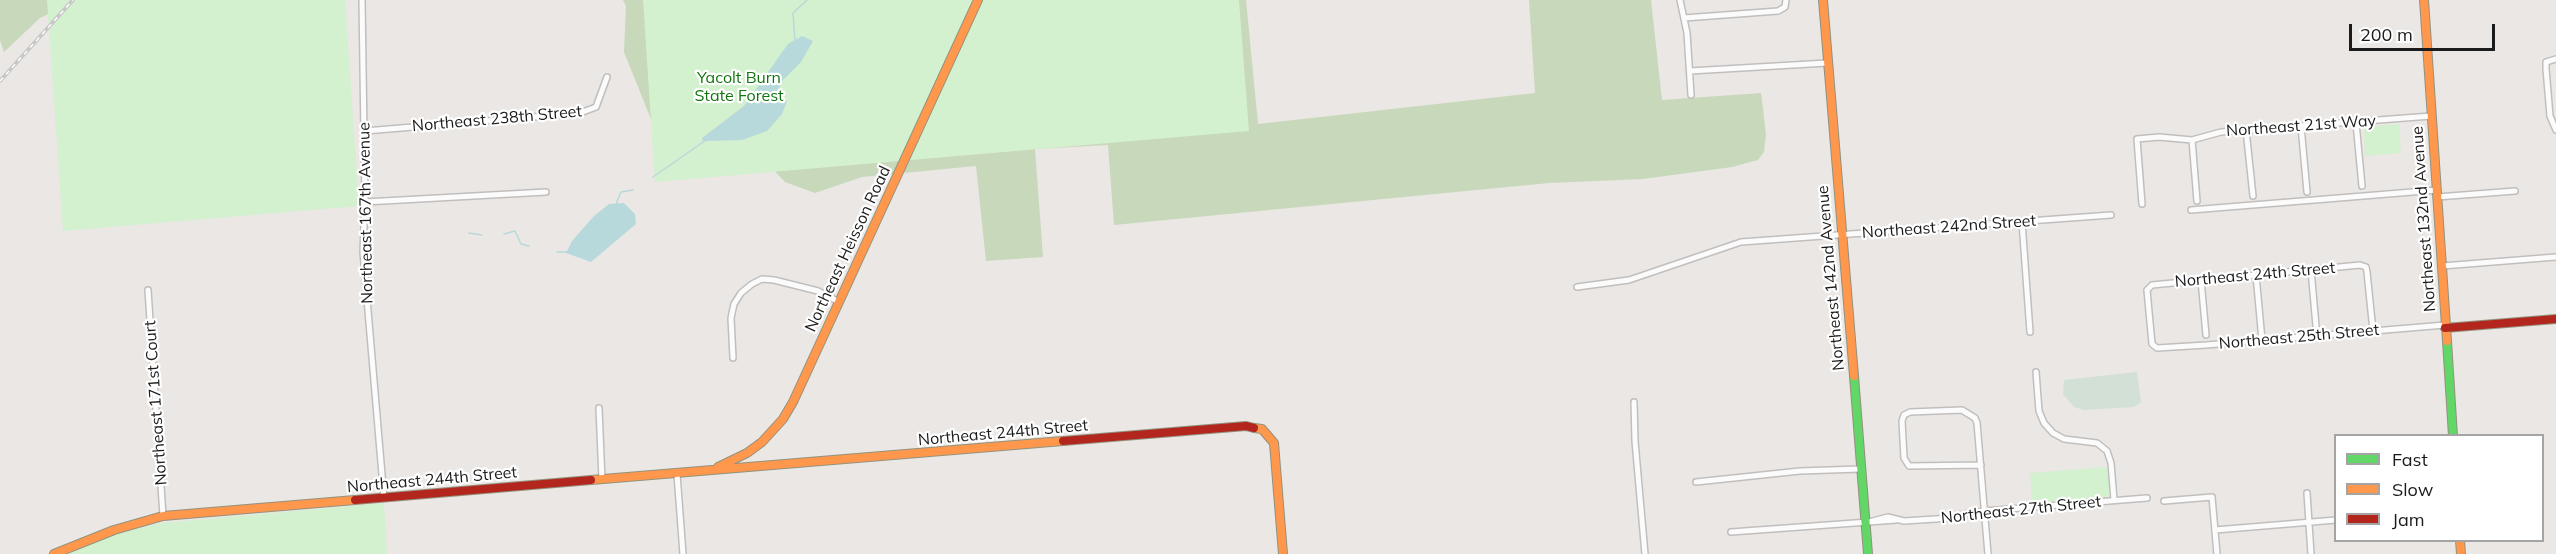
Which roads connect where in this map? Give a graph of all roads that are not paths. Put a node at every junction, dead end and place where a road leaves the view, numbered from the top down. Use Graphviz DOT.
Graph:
graph roads {
  1 [pos="362,0"];
  2 [pos="978,0"];
  3 [pos="1680,0"];
  4 [pos="1786,0"];
  5 [pos="1823,0"];
  6 [pos="2424,0"];
  7 [pos="1684,18"];
  8 [pos="2556,59"];
  9 [pos="1827,63"];
  10 [pos="1690,71"];
  11 [pos="607,77"];
  12 [pos="1691,95"];
  13 [pos="2431,116"];
  14 [pos="2356,123"];
  15 [pos="2301,126"];
  16 [pos="2246,130"];
  17 [pos="2556,130"];
  18 [pos="365,131"];
  19 [pos="2192,140"];
  20 [pos="2362,186"];
  21 [pos="2515,191"];
  22 [pos="546,192"];
  23 [pos="2307,192"];
  24 [pos="2437,194"];
  25 [pos="2253,196"];
  26 [pos="2197,201"];
  27 [pos="365,202"];
  28 [pos="2142,204"];
  29 [pos="2191,210"];
  30 [pos="2111,215"];
  31 [pos="2022,222"];
  32 [pos="1841,235"];
  33 [pos="2556,257"];
  34 [pos="2442,266"];
  35 [pos="2312,270"];
  36 [pos="2256,275"];
  37 [pos="2201,280"];
  38 [pos="1577,287"];
  39 [pos="148,290"];
  40 [pos="839,302"];
  41 [pos="2556,319"];
  42 [pos="2316,326"];
  43 [pos="2445,326"];
  44 [pos="2373,331"];
  45 [pos="2030,332"];
  46 [pos="2206,335"];
  47 [pos="2262,340"];
  48 [pos="2152,346"];
  49 [pos="734,358"];
  50 [pos="2036,372"];
  51 [pos="1634,402"];
  52 [pos="599,408"];
  53 [pos="2453,434"];
  54 [pos="747,453"];
  55 [pos="1981,465"];
  56 [pos="764,466"];
  57 [pos="1860,469"];
  58 [pos="702,471"];
  59 [pos="677,474"];
  60 [pos="602,480"];
  61 [pos="1696,482"];
  62 [pos="2307,493"];
  63 [pos="384,498"];
  64 [pos="2147,498"];
  65 [pos="2114,500"];
  66 [pos="2164,501"];
  67 [pos="1984,511"];
  68 [pos="163,516"];
  69 [pos="2334,520"];
  70 [pos="1865,523"];
  71 [pos="2310,523"];
  72 [pos="2215,530"];
  73 [pos="1731,532"];
  74 [pos="54,554"];
  75 [pos="683,554"];
  76 [pos="1283,554"];
  77 [pos="1645,554"];
  78 [pos="1868,554"];
  79 [pos="1988,554"];
  80 [pos="2217,554"];
  81 [pos="2312,554"];
  1 -- 18 [label="street, Northeast 167th Avenue"];
  2 -- 40 [label="street, Northeast Heisson Road"];
  3 -- 7 [label="street"];
  4 -- 7 [label="street"];
  5 -- 9 [label="street, Northeast 142nd Avenue"];
  6 -- 13 [label="street, Northeast 132nd Avenue"];
  7 -- 10 [label="street"];
  8 -- 17 [label="street"];
  9 -- 10 [label="street"];
  9 -- 32 [label="street, Northeast 142nd Avenue"];
  10 -- 12 [label="street"];
  11 -- 18 [label="street, Northeast 238th Street"];
  13 -- 14 [label="street, Northeast 21st Way"];
  13 -- 24 [label="street, Northeast 132nd Avenue"];
  14 -- 15 [label="street, Northeast 21st Way"];
  14 -- 20 [label="street"];
  15 -- 16 [label="street, Northeast 21st Way"];
  15 -- 23 [label="street"];
  16 -- 19 [label="street, Northeast 21st Way"];
  16 -- 25 [label="street"];
  18 -- 27 [label="street, Northeast 167th Avenue"];
  19 -- 26 [label="street"];
  19 -- 28 [label="street, Northeast 21st Way"];
  21 -- 24 [label="street"];
  22 -- 27 [label="street"];
  24 -- 29 [label="street"];
  24 -- 34 [label="street, Northeast 132nd Avenue"];
  27 -- 63 [label="street, Northeast 167th Avenue"];
  30 -- 31 [label="street, Northeast 242nd Street"];
  31 -- 32 [label="street, Northeast 242nd Street"];
  31 -- 45 [label="street"];
  32 -- 38 [label="street, Northeast 242nd Street"];
  32 -- 57 [label="street, Northeast 142nd Avenue"];
  33 -- 34 [label="street"];
  34 -- 43 [label="street, Northeast 132nd Avenue"];
  35 -- 36 [label="street, Northeast 24th Street"];
  35 -- 42 [label="street"];
  35 -- 44 [label="street, Northeast 24th Street"];
  36 -- 37 [label="street, Northeast 24th Street"];
  36 -- 47 [label="street"];
  37 -- 46 [label="street"];
  37 -- 48 [label="street, Northeast 24th Street"];
  39 -- 68 [label="street, Northeast 171st Court"];
  40 -- 49 [label="street"];
  40 -- 54 [label="street, Northeast Heisson Road"];
  41 -- 43 [label="street"];
  43 -- 44 [label="street, Northeast 25th Street"];
  43 -- 53 [label="street, Northeast 132nd Avenue"];
  44 -- 47 [label="street, Northeast 25th Street"];
  47 -- 48 [label="street, Northeast 25th Street"];
  50 -- 65 [label="street"];
  51 -- 77 [label="street"];
  52 -- 60 [label="street"];
  54 -- 56 [label="street"];
  54 -- 58 [label="street, Northeast Heisson Road"];
  55 -- 55 [label="street"];
  55 -- 67 [label="street"];
  56 -- 58 [label="street, Northeast 244th Street"];
  56 -- 76 [label="street, Northeast 244th Street"];
  57 -- 61 [label="street"];
  57 -- 70 [label="street, Northeast 142nd Avenue"];
  58 -- 59 [label="street, Northeast 244th Street"];
  59 -- 60 [label="street, Northeast 244th Street"];
  59 -- 75 [label="street"];
  60 -- 63 [label="street, Northeast 244th Street"];
  62 -- 71 [label="street"];
  63 -- 68 [label="street, Northeast 244th Street"];
  64 -- 65 [label="street, Northeast 27th Street"];
  65 -- 67 [label="street, Northeast 27th Street"];
  66 -- 72 [label="street"];
  67 -- 70 [label="street, Northeast 27th Street"];
  67 -- 79 [label="street"];
  68 -- 74 [label="street, Northeast 244th Street"];
  69 -- 71 [label="street"];
  70 -- 73 [label="street, Northeast 27th Street"];
  70 -- 78 [label="street, Northeast 142nd Avenue"];
  71 -- 72 [label="street"];
  71 -- 81 [label="street"];
  72 -- 80 [label="street"];
}
